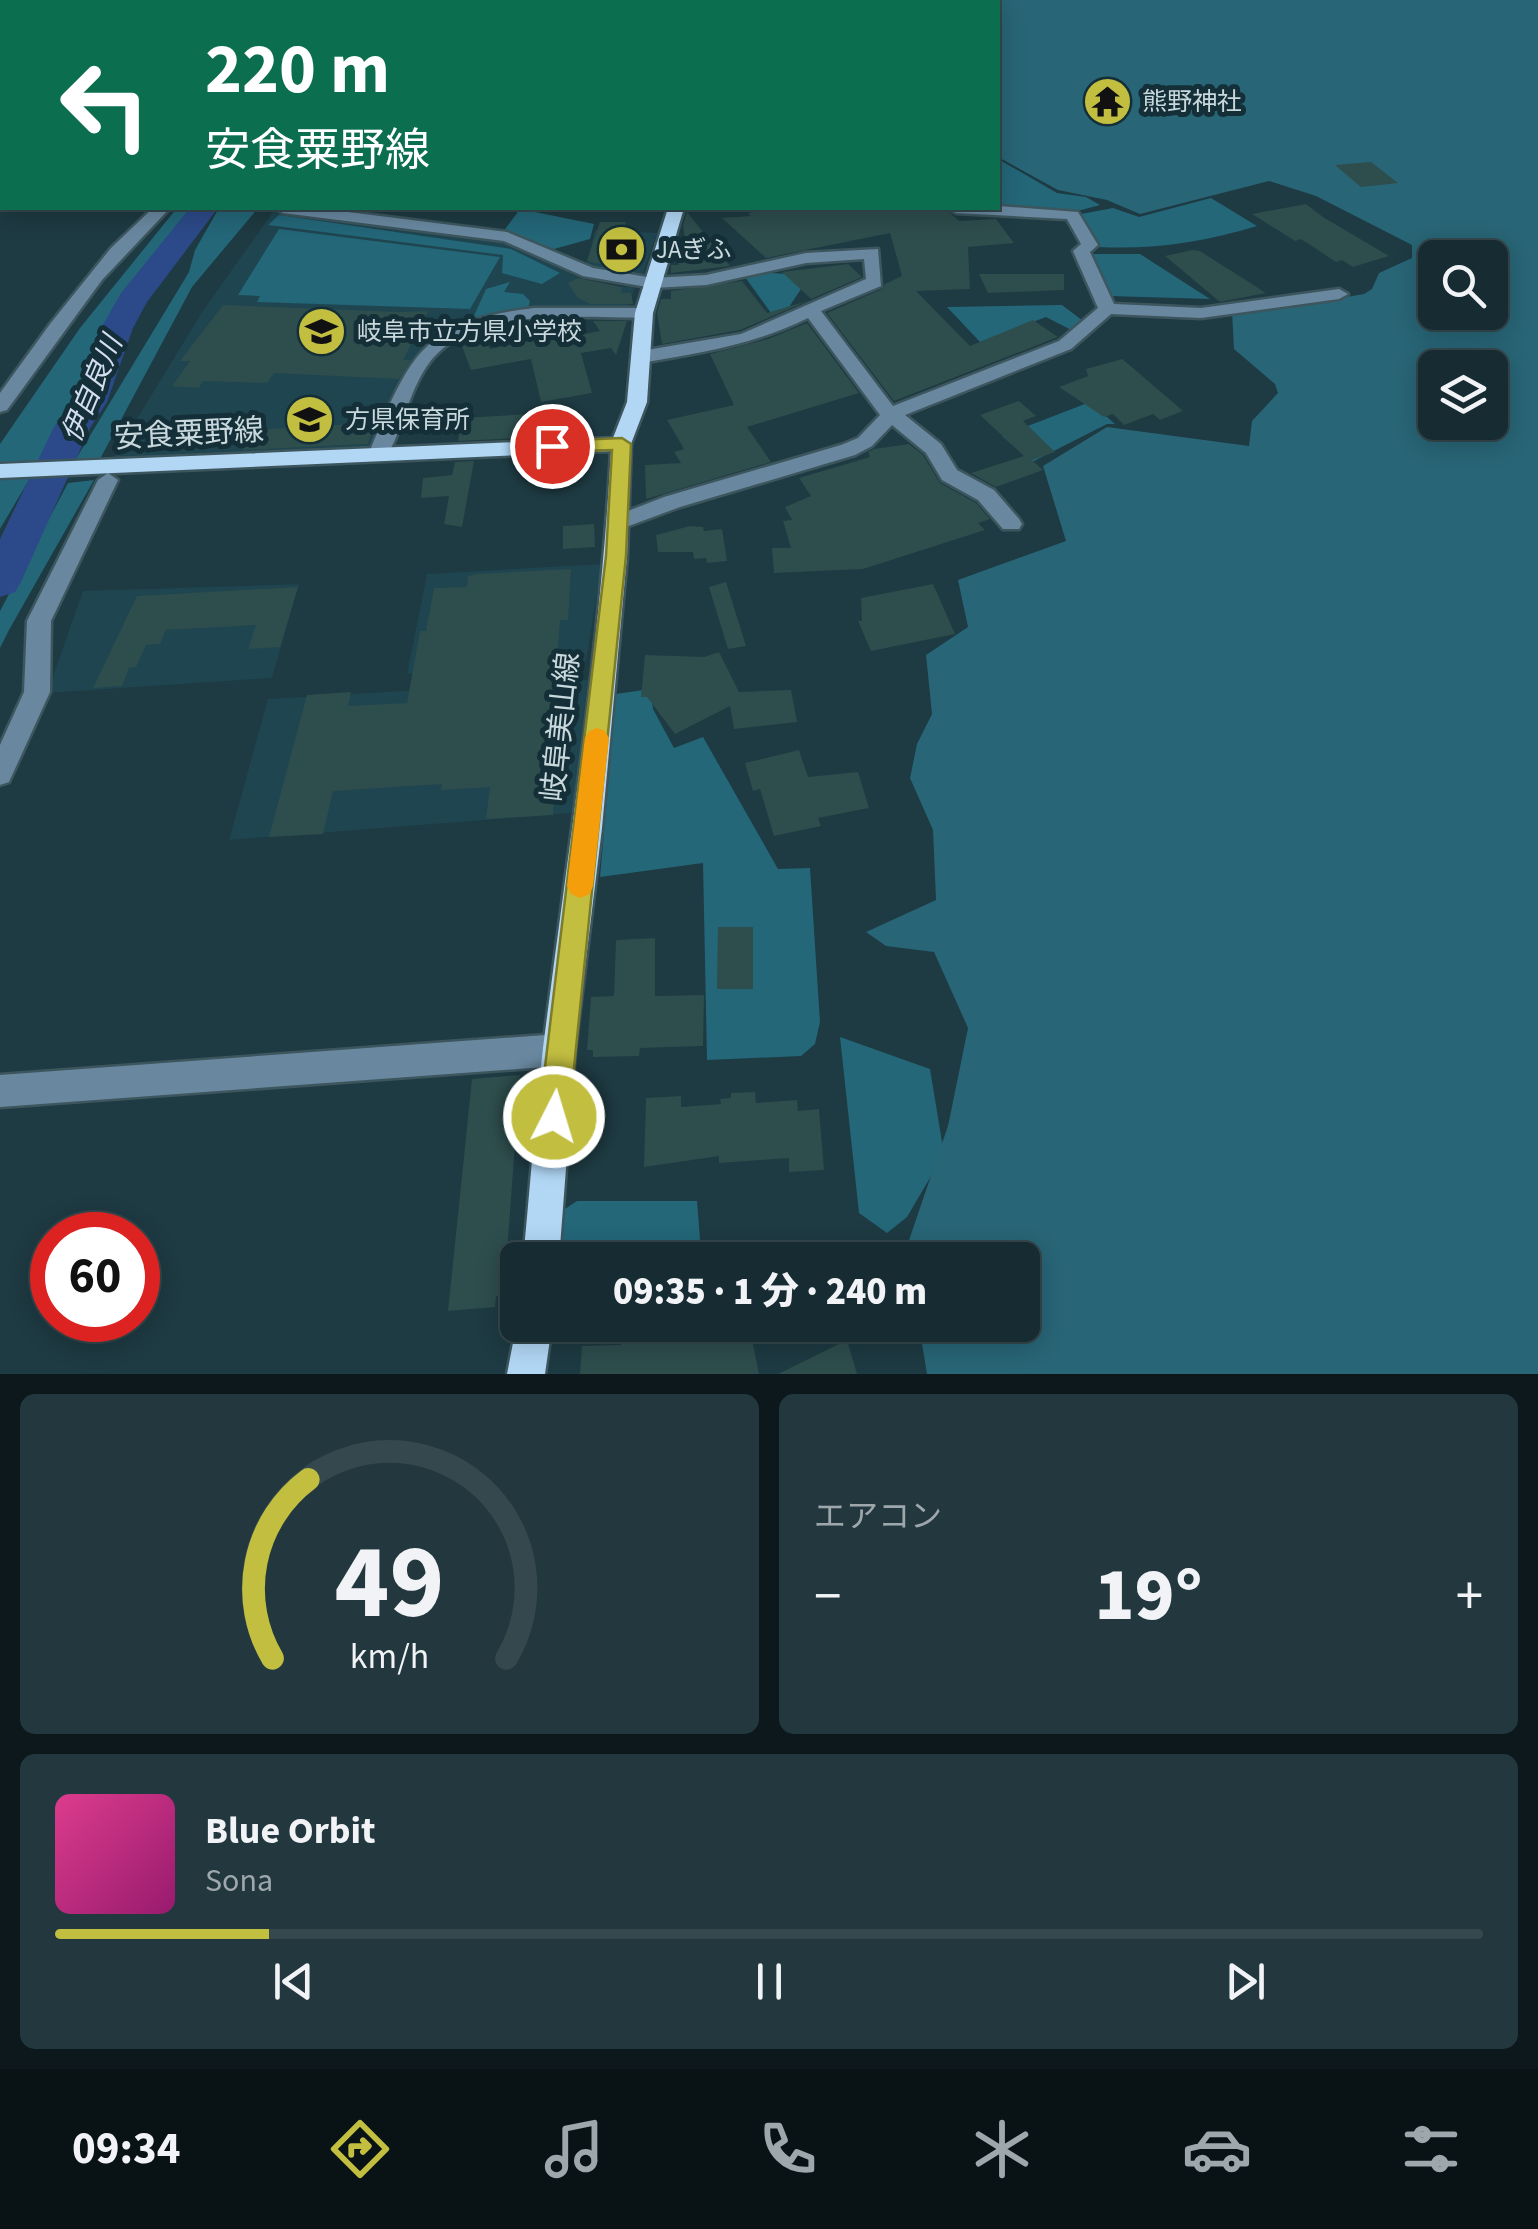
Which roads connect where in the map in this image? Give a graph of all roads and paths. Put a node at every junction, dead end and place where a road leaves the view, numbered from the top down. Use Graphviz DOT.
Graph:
graph roads {
  1 [pos="160,210"];
  2 [pos="298,210"];
  3 [pos="675,210"];
  4 [pos="989,210"];
  5 [pos="653,283"];
  6 [pos="1339,294"];
  7 [pos="1108,309"];
  8 [pos="811,310"];
  9 [pos="644,313"];
  10 [pos="640,357"];
  11 [pos="0,406"];
  12 [pos="891,414"];
  13 [pos="622,444"];
  14 [pos="379,453"];
  15 [pos="0,471"];
  16 [pos="112,475"];
  17 [pos="618,522"];
  18 [pos="1011,524"];
  19 [pos="0,774"];
  20 [pos="559,1050"];
  21 [pos="0,1091"];
  22 [pos="543,1242"];
  23 [pos="530,1342"];
  24 [pos="526,1374"];
  1 -- 11 [label="street"];
  2 -- 5 [label="street"];
  3 -- 5 [label="main road, 岐阜美山線"];
  4 -- 7 [label="street"];
  5 -- 8 [label="street"];
  5 -- 9 [label="main road, 岐阜美山線"];
  6 -- 7 [label="street"];
  7 -- 12 [label="street"];
  8 -- 10 [label="street"];
  8 -- 12 [label="street"];
  9 -- 10 [label="main road, 岐阜美山線"];
  9 -- 14 [label="street"];
  10 -- 13 [label="main road, 岐阜美山線"];
  12 -- 17 [label="street"];
  12 -- 18 [label="street"];
  13 -- 14 [label="main road, 安食粟野線"];
  13 -- 17 [label="main road, 岐阜美山線"];
  14 -- 16 [label="main road, 安食粟野線"];
  15 -- 16 [label="main road, 安食粟野線"];
  16 -- 19 [label="street"];
  17 -- 20 [label="main road, 岐阜美山線"];
  20 -- 21 [label="street"];
  20 -- 22 [label="main road, 岐阜美山線"];
  23 -- 24 [label="main road"];
}
